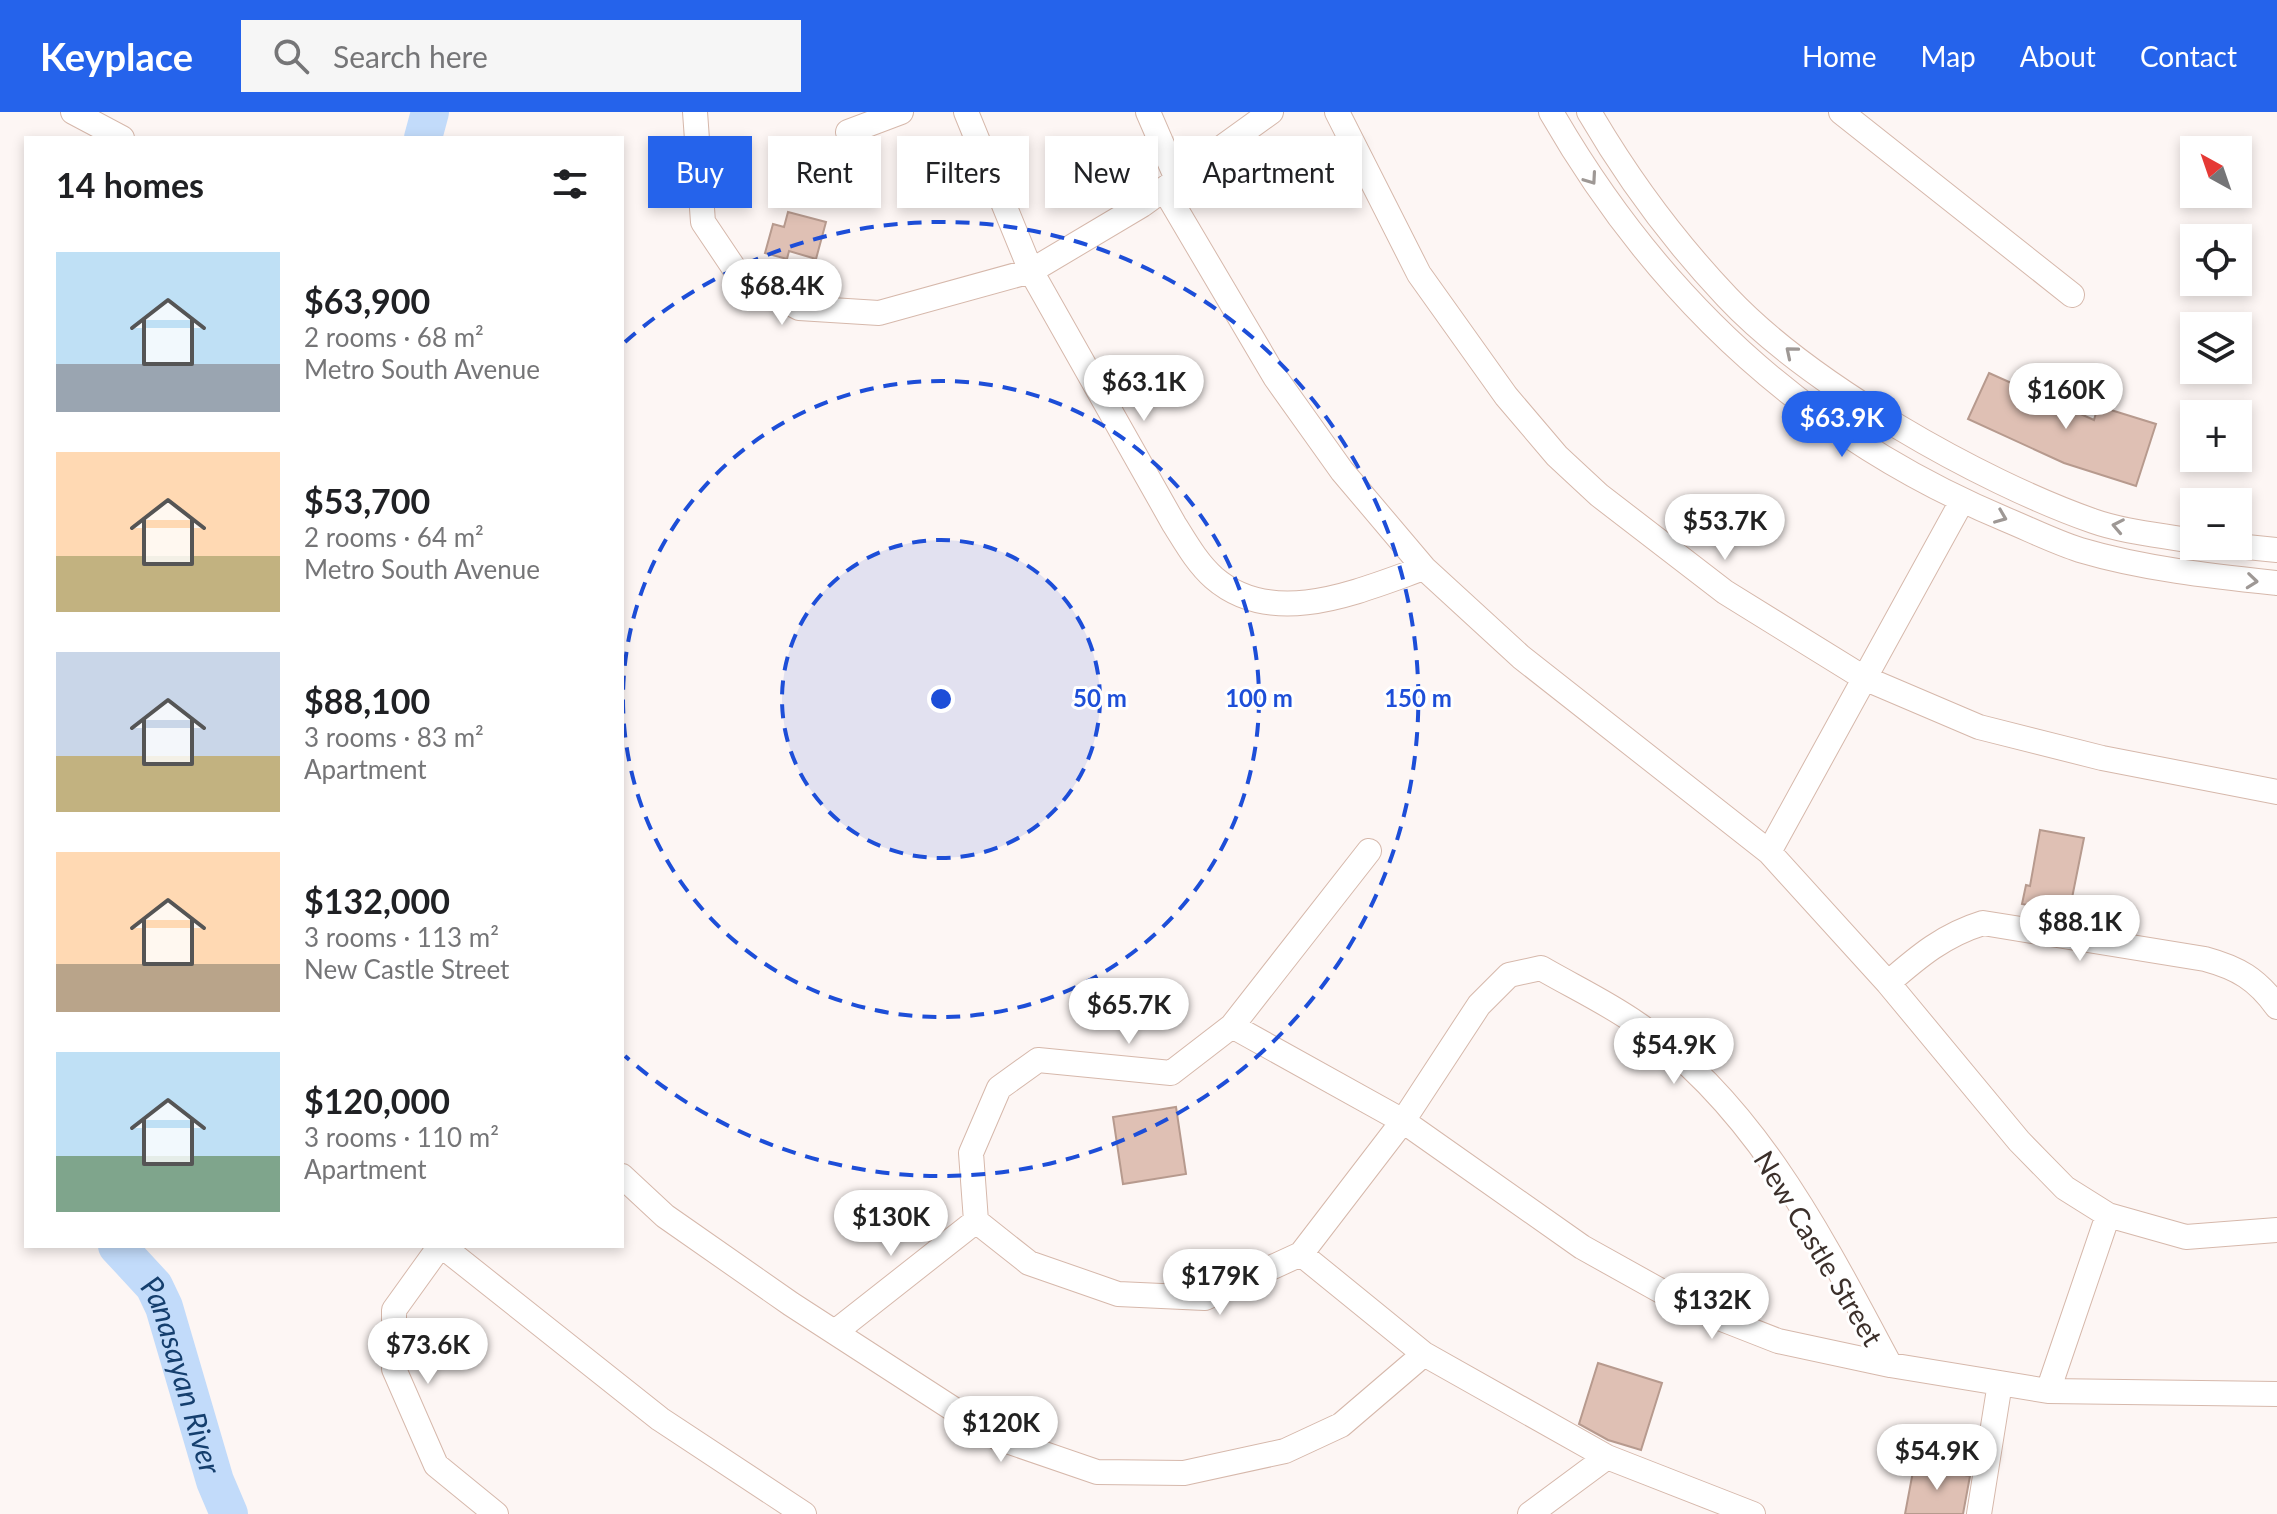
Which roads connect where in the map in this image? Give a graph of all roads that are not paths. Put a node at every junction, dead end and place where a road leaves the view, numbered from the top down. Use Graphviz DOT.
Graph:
graph roads {
  1 [pos="73,112"];
  2 [pos="695,112"];
  3 [pos="901,112"];
  4 [pos="966,112"];
  5 [pos="1148,112"];
  6 [pos="1271,112"];
  7 [pos="1337,112"];
  8 [pos="1551,112"];
  9 [pos="1589,112"];
  10 [pos="1841,112"];
  11 [pos="848,132"];
  12 [pos="118,136"];
  13 [pos="1171,184"];
  14 [pos="1031,271"];
  15 [pos="2072,295"];
  16 [pos="1962,501"];
  17 [pos="2180,538"];
  18 [pos="2252,548"];
  19 [pos="2277,550"];
  20 [pos="1424,568"];
  21 [pos="2277,583"];
  22 [pos="1864,678"];
  23 [pos="2277,792"];
  24 [pos="1369,851"];
  25 [pos="1769,852"];
  26 [pos="1888,983"];
  27 [pos="2277,1007"];
  28 [pos="1232,1026"];
  29 [pos="1403,1121"];
  30 [pos="624,1178"];
  31 [pos="2108,1215"];
  32 [pos="976,1221"];
  33 [pos="2277,1230"];
  34 [pos="440,1248"];
  35 [pos="444,1248"];
  36 [pos="1301,1254"];
  37 [pos="835,1332"];
  38 [pos="1424,1354"];
  39 [pos="1890,1365"];
  40 [pos="2000,1383"];
  41 [pos="2048,1391"];
  42 [pos="2277,1394"];
  43 [pos="1607,1457"];
  44 [pos="496,1514"];
  45 [pos="804,1514"];
  46 [pos="1530,1514"];
  47 [pos="1753,1514"];
  48 [pos="1979,1514"];
  1 -- 12 [label="street"];
  2 -- 14 [label="street"];
  3 -- 11 [label="street"];
  4 -- 14 [label="street"];
  5 -- 13 [label="street"];
  6 -- 13 [label="street"];
  7 -- 22 [label="street"];
  8 -- 16 [label="street, one-way"];
  17 -- 9 [label="street, one-way"];
  10 -- 15 [label="street"];
  13 -- 14 [label="street"];
  13 -- 20 [label="street"];
  14 -- 20 [label="street"];
  16 -- 21 [label="street, one-way"];
  16 -- 22 [label="street"];
  18 -- 19 [label="street"];
  20 -- 25 [label="street"];
  22 -- 23 [label="street"];
  22 -- 25 [label="street"];
  24 -- 28 [label="street"];
  25 -- 26 [label="street"];
  26 -- 27 [label="street"];
  26 -- 31 [label="street"];
  28 -- 29 [label="street"];
  28 -- 32 [label="street"];
  29 -- 36 [label="street, New Castle Street"];
  29 -- 39 [label="street"];
  29 -- 39 [label="street, New Castle Street"];
  30 -- 37 [label="street"];
  31 -- 33 [label="street"];
  31 -- 41 [label="street"];
  32 -- 36 [label="street"];
  32 -- 37 [label="street"];
  34 -- 44 [label="street"];
  35 -- 45 [label="street"];
  36 -- 38 [label="street"];
  37 -- 38 [label="street"];
  38 -- 43 [label="street"];
  39 -- 40 [label="street"];
  40 -- 41 [label="street"];
  40 -- 48 [label="street"];
  41 -- 42 [label="street"];
  43 -- 46 [label="street"];
  43 -- 47 [label="street"];
}
